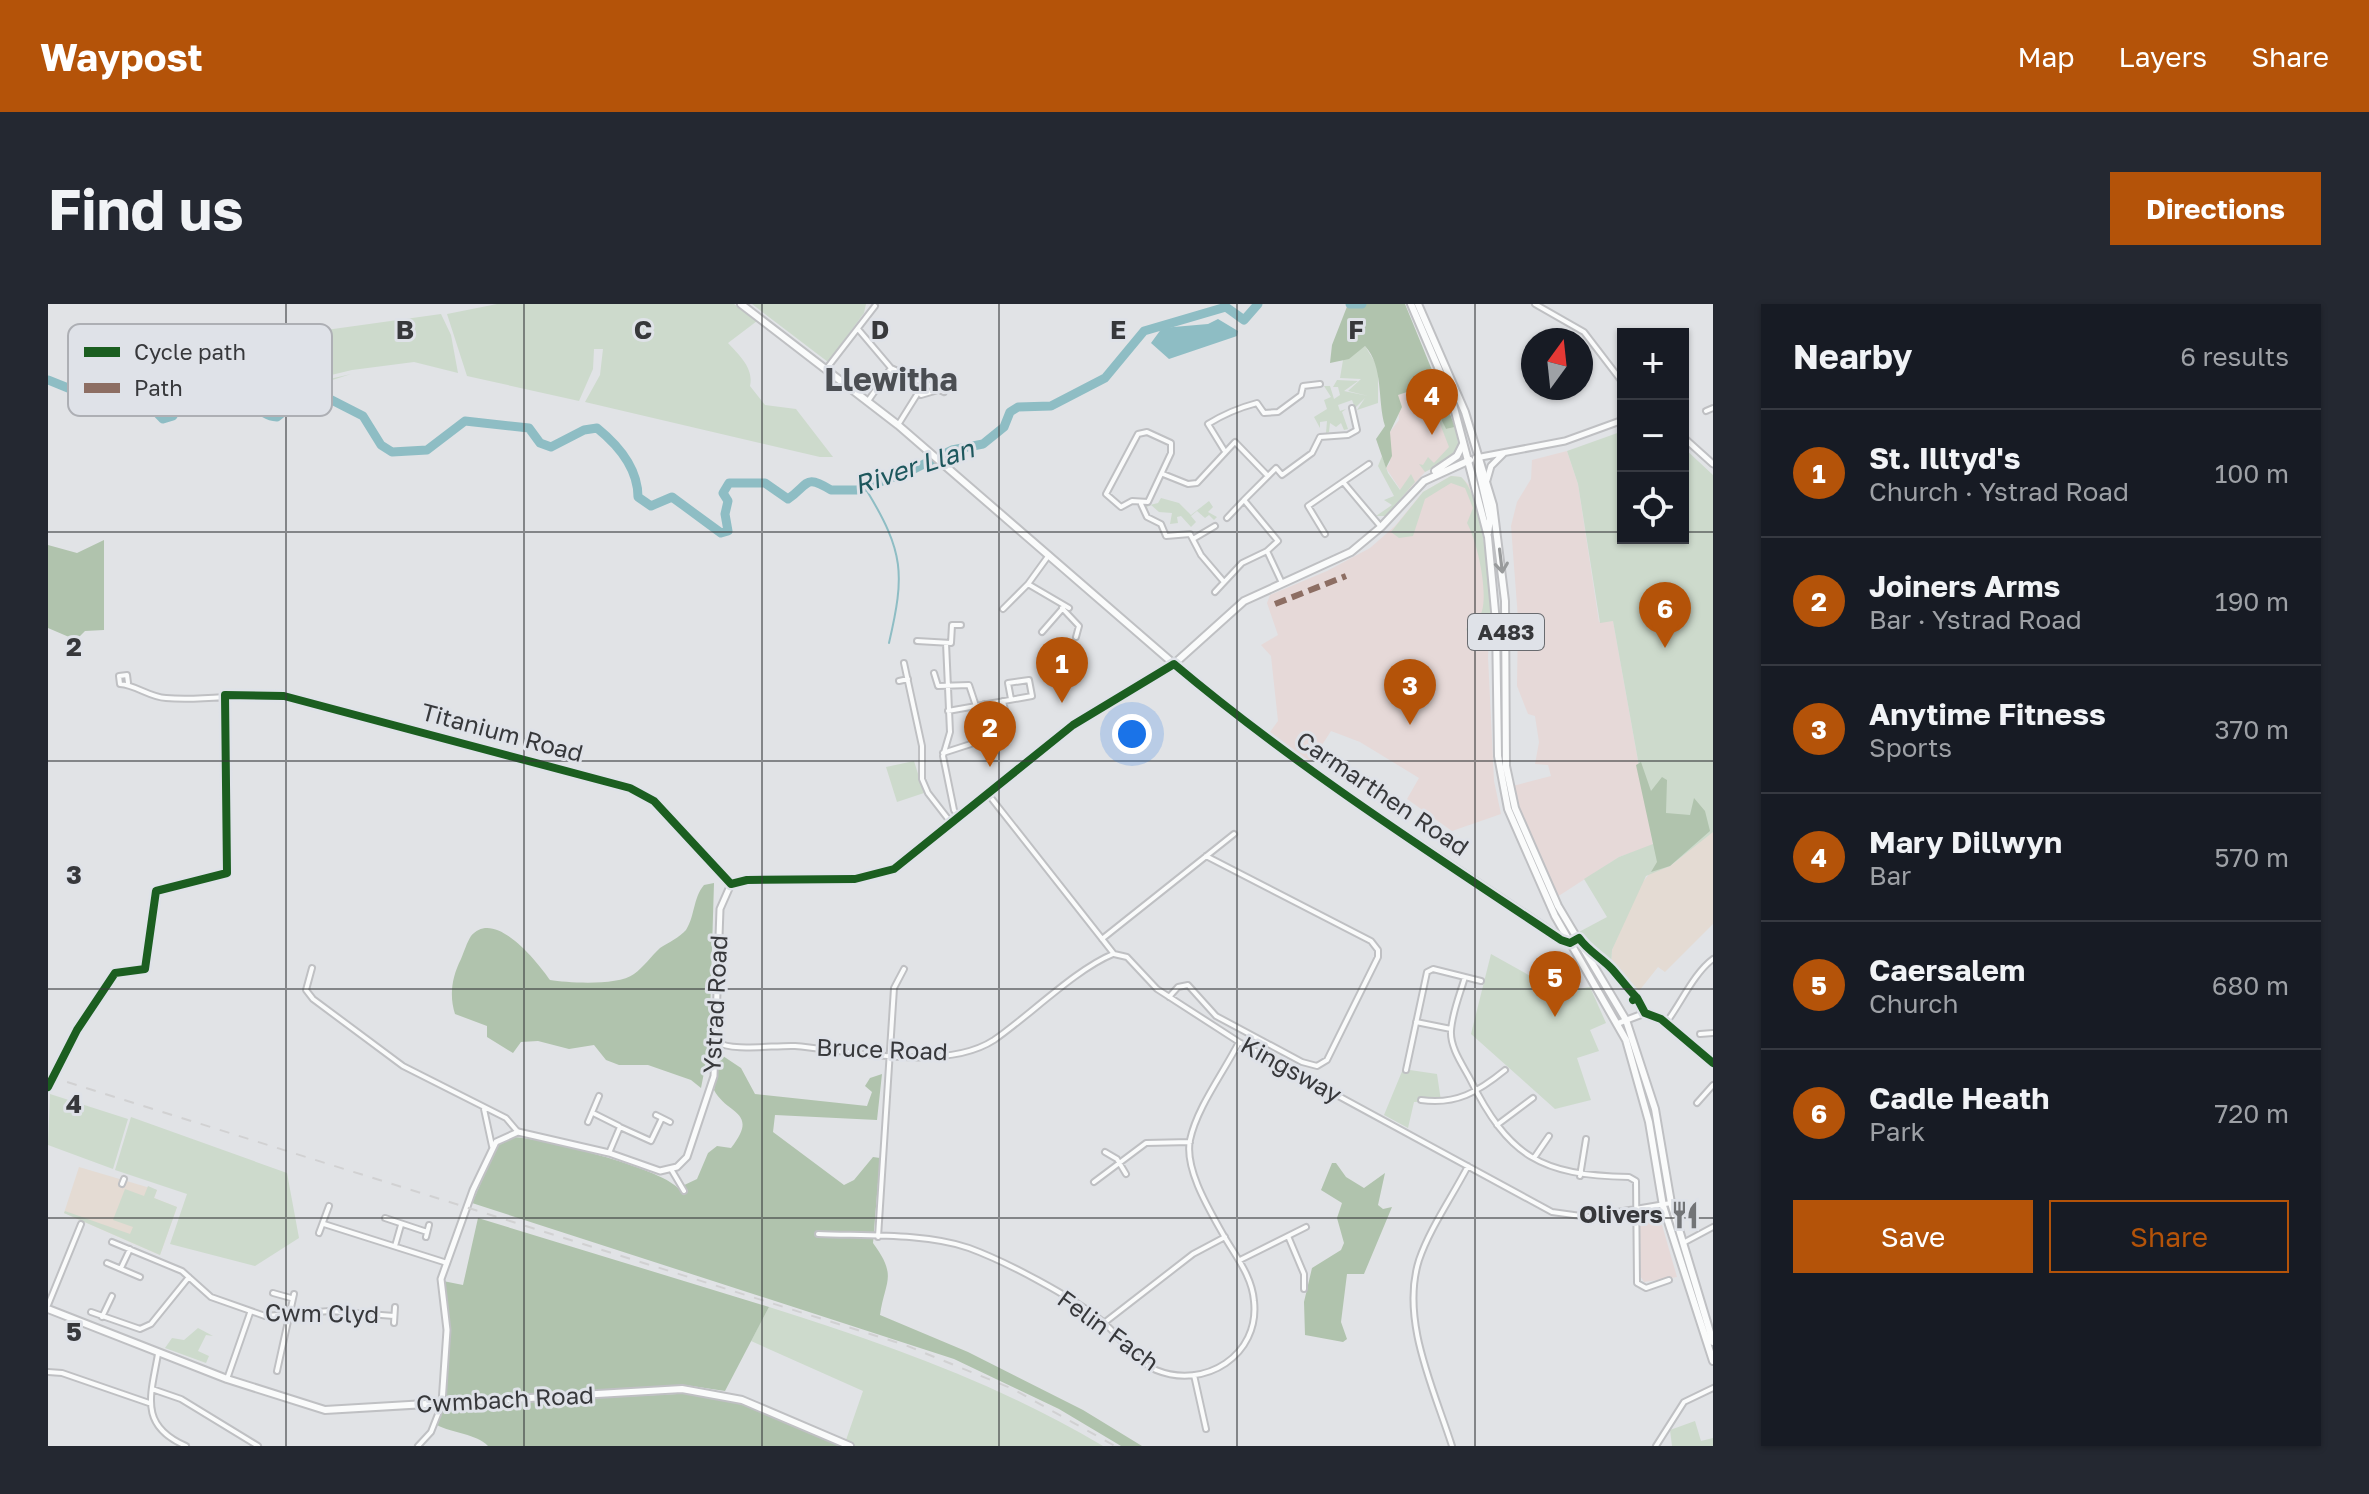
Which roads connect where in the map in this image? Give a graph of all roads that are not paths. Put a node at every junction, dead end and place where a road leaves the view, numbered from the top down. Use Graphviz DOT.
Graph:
graph roads {
  1 [pos="1411,304"];
  2 [pos="1418,304"];
  3 [pos="1535,304"];
  4 [pos="742,305"];
  5 [pos="875,306"];
  6 [pos="858,329"];
  7 [pos="827,368"];
  8 [pos="891,368"];
  9 [pos="1617,375"];
  10 [pos="1300,380"];
  11 [pos="1320,384"];
  12 [pos="923,385"];
  13 [pos="1303,386"];
  14 [pos="938,390"];
  15 [pos="944,392"];
  16 [pos="921,395"];
  17 [pos="868,401"];
  18 [pos="1352,408"];
  19 [pos="1713,408"];
  20 [pos="1706,411"];
  21 [pos="1617,422"];
  22 [pos="898,425"];
  23 [pos="1348,435"];
  24 [pos="1464,439"];
  25 [pos="1352,441"];
  26 [pos="1689,442"];
  27 [pos="1224,450"];
  28 [pos="1504,453"];
  29 [pos="1476,458"];
  30 [pos="1369,464"];
  31 [pos="1713,464"];
  32 [pos="1163,474"];
  33 [pos="1267,475"];
  34 [pos="1430,476"];
  35 [pos="1487,480"];
  36 [pos="1343,482"];
  37 [pos="1244,500"];
  38 [pos="1141,504"];
  39 [pos="1227,518"];
  40 [pos="1215,526"];
  41 [pos="1381,527"];
  42 [pos="1325,534"];
  43 [pos="1193,539"];
  44 [pos="1267,551"];
  45 [pos="1049,555"];
  46 [pos="1224,582"];
  47 [pos="1282,583"];
  48 [pos="1028,584"];
  49 [pos="1215,592"];
  50 [pos="1065,607"];
  51 [pos="1003,609"];
  52 [pos="961,625"];
  53 [pos="1042,632"];
  54 [pos="1076,637"];
  55 [pos="917,641"];
  56 [pos="946,643"];
  57 [pos="904,663"];
  58 [pos="1174,664"];
  59 [pos="934,673"];
  60 [pos="908,679"];
  61 [pos="899,681"];
  62 [pos="128,683"];
  63 [pos="945,686"];
  64 [pos="225,695"];
  65 [pos="1011,699"];
  66 [pos="1003,701"];
  67 [pos="984,704"];
  68 [pos="976,706"];
  69 [pos="948,711"];
  70 [pos="989,720"];
  71 [pos="1008,724"];
  72 [pos="977,742"];
  73 [pos="943,753"];
  74 [pos="988,794"];
  75 [pos="960,818"];
  76 [pos="952,824"];
  77 [pos="1234,834"];
  78 [pos="1206,856"];
  79 [pos="731,884"];
  80 [pos="1102,939"];
  81 [pos="1573,942"];
  82 [pos="1114,954"];
  83 [pos="1713,959"];
  84 [pos="312,968"];
  85 [pos="904,969"];
  86 [pos="1465,977"];
  87 [pos="1481,981"];
  88 [pos="1169,998"];
  89 [pos="1416,1022"];
  90 [pos="1623,1022"];
  91 [pos="1666,1023"];
  92 [pos="1451,1029"];
  93 [pos="1713,1033"];
  94 [pos="1700,1034"];
  95 [pos="718,1042"];
  96 [pos="1239,1042"];
  97 [pos="889,1054"];
  98 [pos="1713,1063"];
  99 [pos="1406,1070"];
  100 [pos="1505,1070"];
  101 [pos="1713,1085"];
  102 [pos="48,1087"];
  103 [pos="1476,1093"];
  104 [pos="599,1096"];
  105 [pos="1533,1098"];
  106 [pos="1421,1100"];
  107 [pos="1697,1103"];
  108 [pos="484,1109"];
  109 [pos="593,1113"];
  110 [pos="588,1122"];
  111 [pos="670,1122"];
  112 [pos="1497,1125"];
  113 [pos="620,1127"];
  114 [pos="518,1132"];
  115 [pos="1549,1136"];
  116 [pos="1586,1139"];
  117 [pos="1190,1142"];
  118 [pos="492,1146"];
  119 [pos="1105,1152"];
  120 [pos="609,1153"];
  121 [pos="1534,1158"];
  122 [pos="1119,1162"];
  123 [pos="1468,1166"];
  124 [pos="671,1169"];
  125 [pos="1126,1174"];
  126 [pos="1580,1176"];
  127 [pos="1094,1182"];
  128 [pos="684,1191"];
  129 [pos="1667,1204"];
  130 [pos="329,1206"];
  131 [pos="1636,1211"];
  132 [pos="385,1218"];
  133 [pos="324,1224"];
  134 [pos="401,1224"];
  135 [pos="429,1225"];
  136 [pos="78,1227"];
  137 [pos="1306,1227"];
  138 [pos="1713,1227"];
  139 [pos="319,1233"];
  140 [pos="818,1234"];
  141 [pos="1288,1236"];
  142 [pos="878,1237"];
  143 [pos="1225,1237"];
  144 [pos="112,1242"];
  145 [pos="1683,1243"];
  146 [pos="395,1246"];
  147 [pos="130,1249"];
  148 [pos="1240,1260"];
  149 [pos="107,1263"];
  150 [pos="447,1263"];
  151 [pos="121,1269"];
  152 [pos="140,1277"];
  153 [pos="189,1277"];
  154 [pos="1669,1280"];
  155 [pos="1304,1289"];
  156 [pos="273,1293"];
  157 [pos="112,1296"];
  158 [pos="48,1307"];
  159 [pos="395,1307"];
  160 [pos="91,1312"];
  161 [pos="250,1312"];
  162 [pos="394,1316"];
  163 [pos="102,1317"];
  164 [pos="286,1317"];
  165 [pos="394,1323"];
  166 [pos="1104,1323"];
  167 [pos="1713,1342"];
  168 [pos="158,1354"];
  169 [pos="1713,1361"];
  170 [pos="286,1368"];
  171 [pos="48,1372"];
  172 [pos="1194,1375"];
  173 [pos="227,1379"];
  174 [pos="1713,1388"];
  175 [pos="152,1389"];
  176 [pos="149,1403"];
  177 [pos="442,1403"];
  178 [pos="1206,1429"];
  179 [pos="186,1446"];
  180 [pos="258,1446"];
  181 [pos="418,1446"];
  182 [pos="850,1446"];
  183 [pos="1452,1446"];
  184 [pos="1656,1446"];
  1 -- 24 [label="main road, A483"];
  2 -- 29 [label="main road, A483"];
  3 -- 9 [label="street"];
  4 -- 7 [label="main road, Carmarthen Road"];
  5 -- 6 [label="street"];
  6 -- 7 [label="street"];
  6 -- 8 [label="street"];
  7 -- 17 [label="main road, Carmarthen Road"];
  8 -- 12 [label="street"];
  8 -- 17 [label="street"];
  10 -- 13 [label="street"];
  11 -- 13 [label="street"];
  12 -- 14 [label="street"];
  12 -- 16 [label="street"];
  13 -- 27 [label="street"];
  14 -- 15 [label="street"];
  14 -- 16 [label="street"];
  16 -- 22 [label="street"];
  17 -- 22 [label="main road, Carmarthen Road"];
  18 -- 23 [label="street"];
  19 -- 20 [label="street"];
  21 -- 28 [label="street"];
  22 -- 45 [label="main road, Carmarthen Road"];
  23 -- 25 [label="street"];
  23 -- 33 [label="street"];
  24 -- 29 [label="main road, A483"];
  24 -- 34 [label="main road"];
  26 -- 31 [label="street"];
  27 -- 32 [label="street"];
  27 -- 33 [label="street"];
  28 -- 29 [label="street"];
  28 -- 35 [label="street"];
  29 -- 34 [label="main road"];
  29 -- 35 [label="main road, A483"];
  29 -- 81 [label="main road, A483"];
  30 -- 36 [label="street"];
  32 -- 38 [label="street"];
  32 -- 38 [label="street"];
  33 -- 37 [label="street"];
  34 -- 41 [label="main road"];
  35 -- 81 [label="main road, A483, one-way"];
  36 -- 41 [label="street"];
  36 -- 42 [label="street"];
  37 -- 39 [label="street"];
  37 -- 44 [label="street"];
  38 -- 43 [label="street"];
  40 -- 43 [label="street"];
  41 -- 47 [label="main road"];
  43 -- 46 [label="street"];
  44 -- 46 [label="street"];
  44 -- 47 [label="street"];
  45 -- 48 [label="street"];
  45 -- 58 [label="main road, Carmarthen Road"];
  46 -- 49 [label="street"];
  47 -- 58 [label="main road"];
  48 -- 50 [label="street"];
  48 -- 51 [label="street"];
  50 -- 53 [label="street"];
  50 -- 54 [label="street"];
  52 -- 56 [label="street"];
  55 -- 56 [label="street"];
  56 -- 63 [label="street"];
  57 -- 60 [label="street"];
  58 -- 74 [label="street"];
  58 -- 81 [label="street, Carmarthen Road"];
  59 -- 63 [label="street"];
  60 -- 61 [label="street"];
  60 -- 76 [label="street"];
  62 -- 64 [label="street, Titanium Road"];
  63 -- 68 [label="street"];
  63 -- 69 [label="street"];
  64 -- 79 [label="street, Titanium Road"];
  64 -- 102 [label="street"];
  65 -- 65 [label="street"];
  65 -- 66 [label="street"];
  66 -- 67 [label="street"];
  66 -- 71 [label="street"];
  67 -- 68 [label="street"];
  67 -- 70 [label="street"];
  68 -- 69 [label="street"];
  69 -- 73 [label="street"];
  72 -- 73 [label="street"];
  73 -- 75 [label="street"];
  74 -- 75 [label="street"];
  74 -- 80 [label="street, Kingsway"];
  75 -- 76 [label="street"];
  76 -- 79 [label="street"];
  77 -- 78 [label="street"];
  78 -- 80 [label="street"];
  78 -- 88 [label="street"];
  79 -- 95 [label="street, Ystrad Road"];
  80 -- 82 [label="street, Kingsway"];
  81 -- 90 [label="main road, Carmarthen Road / A483"];
  82 -- 88 [label="street, Kingsway"];
  82 -- 97 [label="street, Bruce Road"];
  83 -- 91 [label="street"];
  84 -- 108 [label="street"];
  85 -- 97 [label="street"];
  86 -- 87 [label="street"];
  86 -- 89 [label="street"];
  86 -- 92 [label="street"];
  88 -- 96 [label="street, Kingsway"];
  89 -- 92 [label="street"];
  89 -- 99 [label="street"];
  90 -- 91 [label="street"];
  90 -- 129 [label="main road, Carmarthen Road / A483"];
  91 -- 98 [label="street"];
  92 -- 103 [label="street"];
  93 -- 94 [label="street"];
  95 -- 97 [label="street, Bruce Road"];
  95 -- 124 [label="street, Ystrad Road"];
  96 -- 117 [label="street"];
  96 -- 123 [label="street, Kingsway"];
  97 -- 142 [label="street"];
  100 -- 103 [label="street"];
  101 -- 107 [label="street"];
  103 -- 106 [label="street"];
  103 -- 112 [label="street"];
  104 -- 109 [label="street"];
  105 -- 112 [label="street"];
  108 -- 114 [label="street"];
  108 -- 118 [label="street"];
  109 -- 110 [label="street"];
  109 -- 113 [label="street"];
  111 -- 113 [label="street"];
  112 -- 121 [label="street"];
  113 -- 120 [label="street"];
  114 -- 118 [label="street"];
  114 -- 120 [label="street"];
  115 -- 121 [label="street"];
  116 -- 126 [label="street"];
  117 -- 122 [label="street"];
  117 -- 143 [label="street"];
  118 -- 150 [label="street"];
  119 -- 122 [label="street"];
  120 -- 124 [label="street"];
  121 -- 126 [label="street"];
  122 -- 125 [label="street"];
  122 -- 127 [label="street"];
  123 -- 131 [label="street, Kingsway"];
  123 -- 183 [label="street"];
  124 -- 128 [label="street"];
  126 -- 131 [label="street"];
  129 -- 131 [label="street, Kingsway"];
  129 -- 145 [label="main road, Carmarthen Road / A483"];
  129 -- 169 [label="main road, Carmarthen Road / A483"];
  130 -- 133 [label="street"];
  131 -- 154 [label="street"];
  132 -- 134 [label="street"];
  133 -- 139 [label="street"];
  133 -- 146 [label="street"];
  134 -- 135 [label="street"];
  134 -- 146 [label="street"];
  136 -- 158 [label="street"];
  137 -- 141 [label="street"];
  138 -- 145 [label="street"];
  140 -- 142 [label="street, Felin Fach"];
  141 -- 148 [label="street"];
  141 -- 155 [label="street"];
  142 -- 166 [label="street, Felin Fach"];
  143 -- 148 [label="street"];
  143 -- 166 [label="street"];
  144 -- 147 [label="street, Cwm Clyd"];
  145 -- 167 [label="main road, Carmarthen Road / A483"];
  146 -- 150 [label="street"];
  147 -- 151 [label="street"];
  147 -- 153 [label="street, Cwm Clyd"];
  148 -- 172 [label="street"];
  149 -- 151 [label="street"];
  150 -- 177 [label="street"];
  151 -- 152 [label="street"];
  153 -- 161 [label="street, Cwm Clyd"];
  153 -- 163 [label="street"];
  156 -- 164 [label="street"];
  157 -- 163 [label="street"];
  158 -- 168 [label="main road, Cwmbach Road"];
  159 -- 162 [label="street, Cwm Clyd"];
  160 -- 163 [label="street"];
  161 -- 164 [label="street, Cwm Clyd"];
  161 -- 173 [label="street, Cwm Clyd"];
  162 -- 164 [label="street, Cwm Clyd"];
  162 -- 165 [label="street, Cwm Clyd"];
  164 -- 170 [label="street"];
  166 -- 172 [label="street, Felin Fach"];
  168 -- 173 [label="main road, Cwmbach Road"];
  168 -- 175 [label="street"];
  171 -- 176 [label="street"];
  172 -- 178 [label="street"];
  173 -- 177 [label="main road, Cwmbach Road"];
  174 -- 184 [label="street"];
  175 -- 176 [label="street"];
  175 -- 180 [label="street"];
  176 -- 179 [label="street"];
  177 -- 181 [label="street"];
  177 -- 182 [label="main road, Cwmbach Road"];
}
